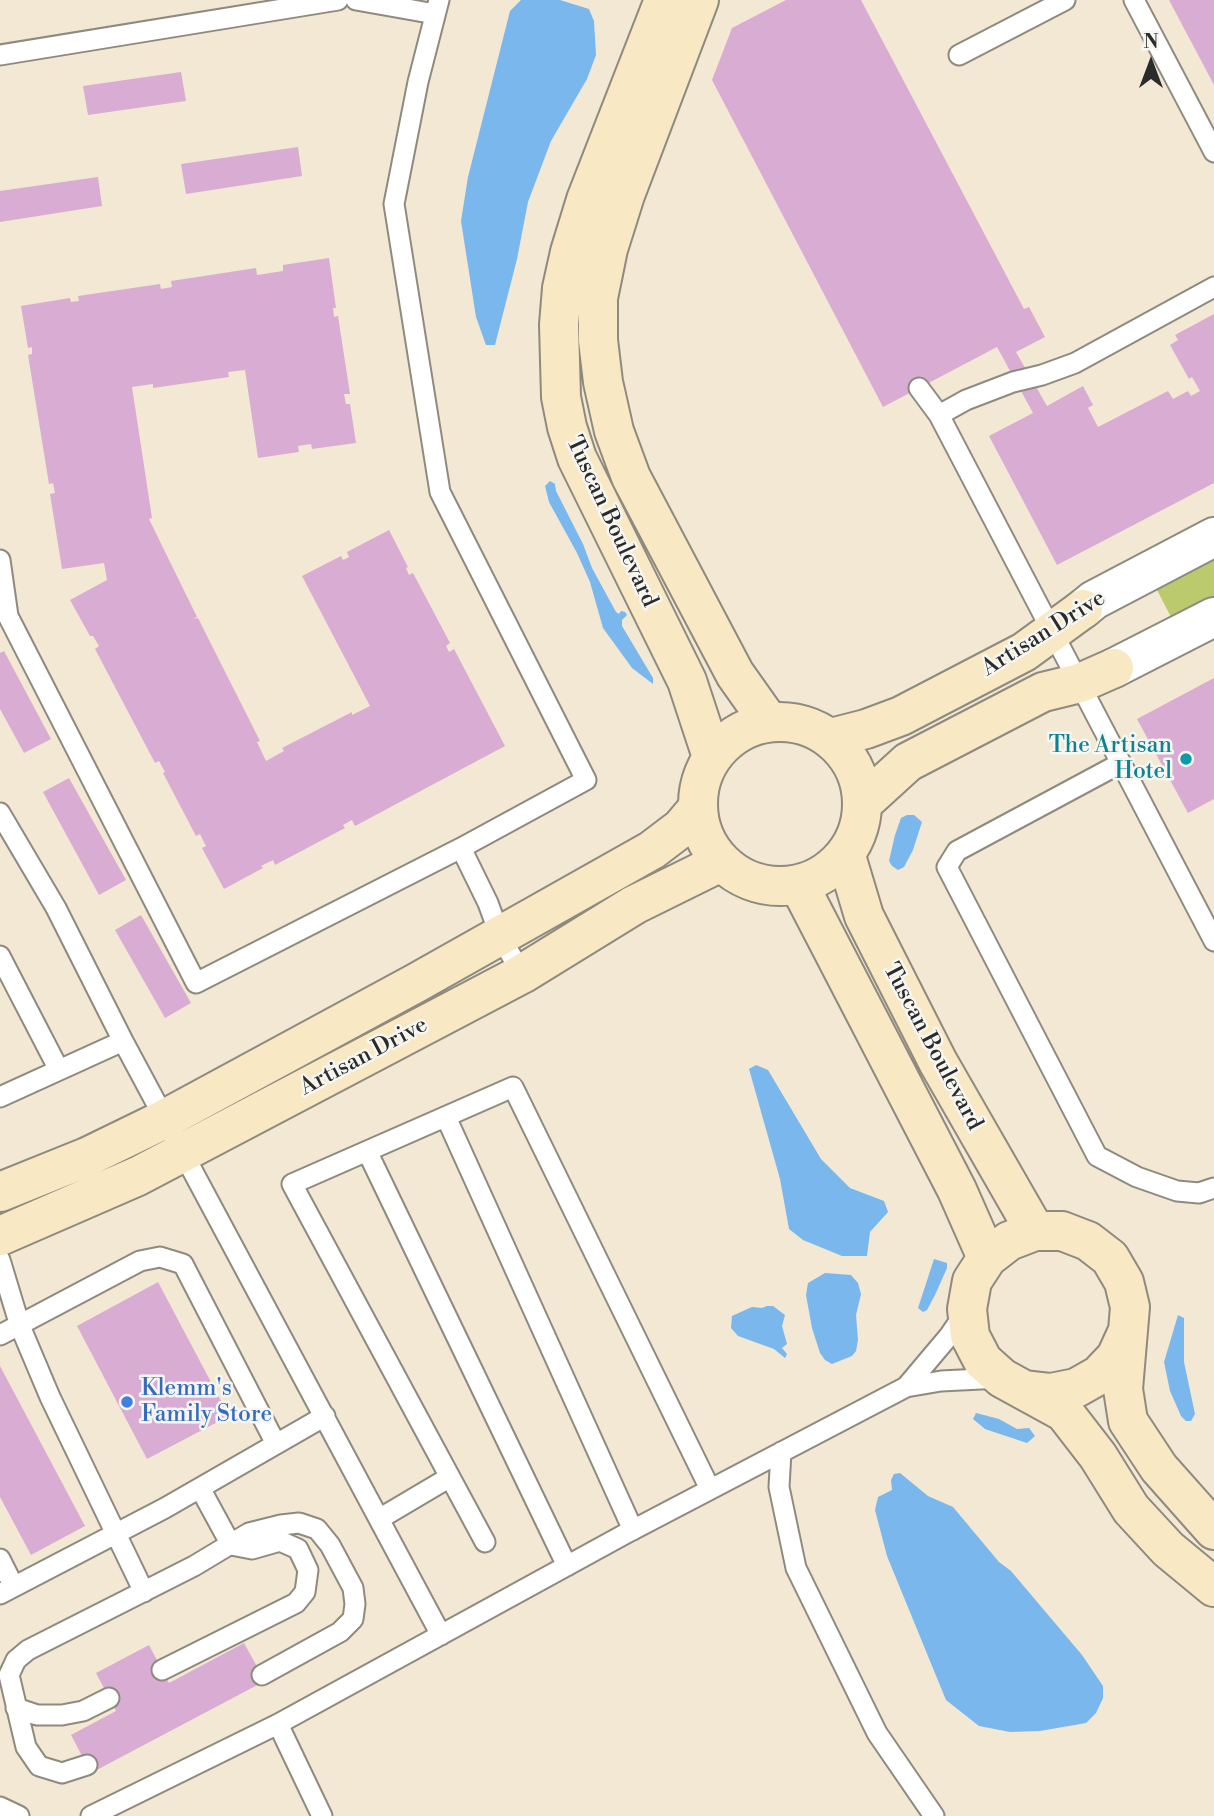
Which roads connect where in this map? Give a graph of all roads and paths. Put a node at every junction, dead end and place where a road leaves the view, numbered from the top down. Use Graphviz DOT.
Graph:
graph roads {
  1 [pos="338,0"];
  2 [pos="356,0"];
  3 [pos="664,0"];
  4 [pos="699,0"];
  5 [pos="1065,0"];
  6 [pos="1134,0"];
  7 [pos="437,7"];
  8 [pos="0,55"];
  9 [pos="960,55"];
  10 [pos="1214,152"];
  11 [pos="1214,287"];
  12 [pos="919,388"];
  13 [pos="939,415"];
  14 [pos="1214,537"];
  15 [pos="0,560"];
  16 [pos="1083,609"];
  17 [pos="1214,617"];
  18 [pos="1053,631"];
  19 [pos="1097,676"];
  20 [pos="769,722"];
  21 [pos="831,738"];
  22 [pos="712,757"];
  23 [pos="1121,763"];
  24 [pos="863,803"];
  25 [pos="697,809"];
  26 [pos="0,813"];
  27 [pos="461,848"];
  28 [pos="846,856"];
  29 [pos="721,862"];
  30 [pos="799,885"];
  31 [pos="1206,908"];
  32 [pos="500,936"];
  33 [pos="1214,941"];
  34 [pos="0,956"];
  35 [pos="522,974"];
  36 [pos="123,1041"];
  37 [pos="59,1070"];
  38 [pos="0,1097"];
  39 [pos="446,1116"];
  40 [pos="163,1120"];
  41 [pos="367,1151"];
  42 [pos="184,1152"];
  43 [pos="1214,1188"];
  44 [pos="0,1192"];
  45 [pos="1035,1231"];
  46 [pos="0,1236"];
  47 [pos="987,1258"];
  48 [pos="0,1260"];
  49 [pos="967,1309"];
  50 [pos="20,1326"];
  51 [pos="1127,1333"];
  52 [pos="0,1335"];
  53 [pos="1013,1384"];
  54 [pos="905,1387"];
  55 [pos="325,1416"];
  56 [pos="276,1444"];
  57 [pos="781,1452"];
  58 [pos="450,1476"];
  59 [pos="200,1488"];
  60 [pos="710,1489"];
  61 [pos="379,1519"];
  62 [pos="633,1530"];
  63 [pos="1214,1530"];
  64 [pos="115,1534"];
  65 [pos="485,1542"];
  66 [pos="230,1545"];
  67 [pos="0,1559"];
  68 [pos="567,1566"];
  69 [pos="1214,1587"];
  70 [pos="6,1589"];
  71 [pos="144,1592"];
  72 [pos="441,1635"];
  73 [pos="162,1670"];
  74 [pos="262,1675"];
  75 [pos="109,1698"];
  76 [pos="16,1708"];
  77 [pos="278,1724"];
  78 [pos="87,1765"];
  79 [pos="0,1807"];
  80 [pos="19,1816"];
  81 [pos="91,1816"];
  82 [pos="322,1816"];
  83 [pos="934,1816"];
  1 -- 8 [label="lane"];
  2 -- 7 [label="lane"];
  3 -- 22 [label="main road, Tuscan Boulevard"];
  4 -- 20 [label="main road, Tuscan Boulevard"];
  5 -- 9 [label="lane"];
  6 -- 10 [label="lane"];
  7 -- 27 [label="lane"];
  11 -- 13 [label="lane"];
  12 -- 13 [label="lane"];
  13 -- 18 [label="lane"];
  14 -- 16 [label="street, Artisan Drive"];
  15 -- 27 [label="lane"];
  16 -- 18 [label="main road, Artisan Drive"];
  17 -- 19 [label="street, Artisan Drive"];
  18 -- 19 [label="lane"];
  18 -- 21 [label="main road, Artisan Drive"];
  19 -- 23 [label="lane"];
  19 -- 24 [label="main road, Artisan Drive"];
  20 -- 21 [label="main road"];
  20 -- 22 [label="main road"];
  21 -- 24 [label="main road"];
  22 -- 25 [label="main road"];
  23 -- 31 [label="lane"];
  23 -- 43 [label="lane"];
  24 -- 28 [label="main road"];
  25 -- 29 [label="main road"];
  25 -- 32 [label="main road, Artisan Drive"];
  26 -- 36 [label="lane"];
  27 -- 32 [label="lane"];
  28 -- 30 [label="main road"];
  28 -- 45 [label="main road, Tuscan Boulevard"];
  29 -- 30 [label="main road"];
  29 -- 35 [label="main road, Artisan Drive"];
  30 -- 47 [label="main road, Tuscan Boulevard"];
  31 -- 33 [label="lane"];
  32 -- 35 [label="lane"];
  32 -- 40 [label="main road, Artisan Drive"];
  34 -- 37 [label="lane"];
  35 -- 42 [label="main road, Artisan Drive"];
  36 -- 37 [label="lane"];
  36 -- 40 [label="lane"];
  37 -- 38 [label="lane"];
  39 -- 41 [label="lane"];
  39 -- 60 [label="lane"];
  39 -- 62 [label="lane"];
  40 -- 42 [label="lane"];
  40 -- 44 [label="main road, Artisan Drive"];
  41 -- 58 [label="lane"];
  41 -- 68 [label="lane"];
  42 -- 46 [label="main road, Artisan Drive"];
  42 -- 55 [label="lane"];
  45 -- 47 [label="main road"];
  45 -- 51 [label="main road"];
  47 -- 49 [label="main road"];
  48 -- 50 [label="lane"];
  49 -- 53 [label="main road"];
  49 -- 54 [label="lane"];
  50 -- 52 [label="lane"];
  50 -- 56 [label="lane"];
  50 -- 64 [label="lane"];
  51 -- 53 [label="main road"];
  51 -- 63 [label="main road"];
  53 -- 54 [label="lane"];
  53 -- 69 [label="main road"];
  54 -- 57 [label="lane"];
  55 -- 56 [label="lane"];
  55 -- 61 [label="lane"];
  56 -- 59 [label="lane"];
  57 -- 60 [label="lane"];
  57 -- 83 [label="lane"];
  58 -- 61 [label="lane"];
  58 -- 65 [label="lane"];
  59 -- 64 [label="lane"];
  59 -- 66 [label="lane"];
  60 -- 62 [label="lane"];
  61 -- 72 [label="lane"];
  62 -- 68 [label="lane"];
  64 -- 70 [label="lane"];
  64 -- 71 [label="lane"];
  66 -- 71 [label="lane"];
  66 -- 73 [label="lane"];
  66 -- 74 [label="lane"];
  67 -- 70 [label="lane"];
  68 -- 72 [label="lane"];
  71 -- 76 [label="lane"];
  72 -- 77 [label="lane"];
  75 -- 76 [label="lane"];
  76 -- 78 [label="lane"];
  77 -- 81 [label="lane"];
  77 -- 82 [label="lane"];
  79 -- 80 [label="lane"];
}
